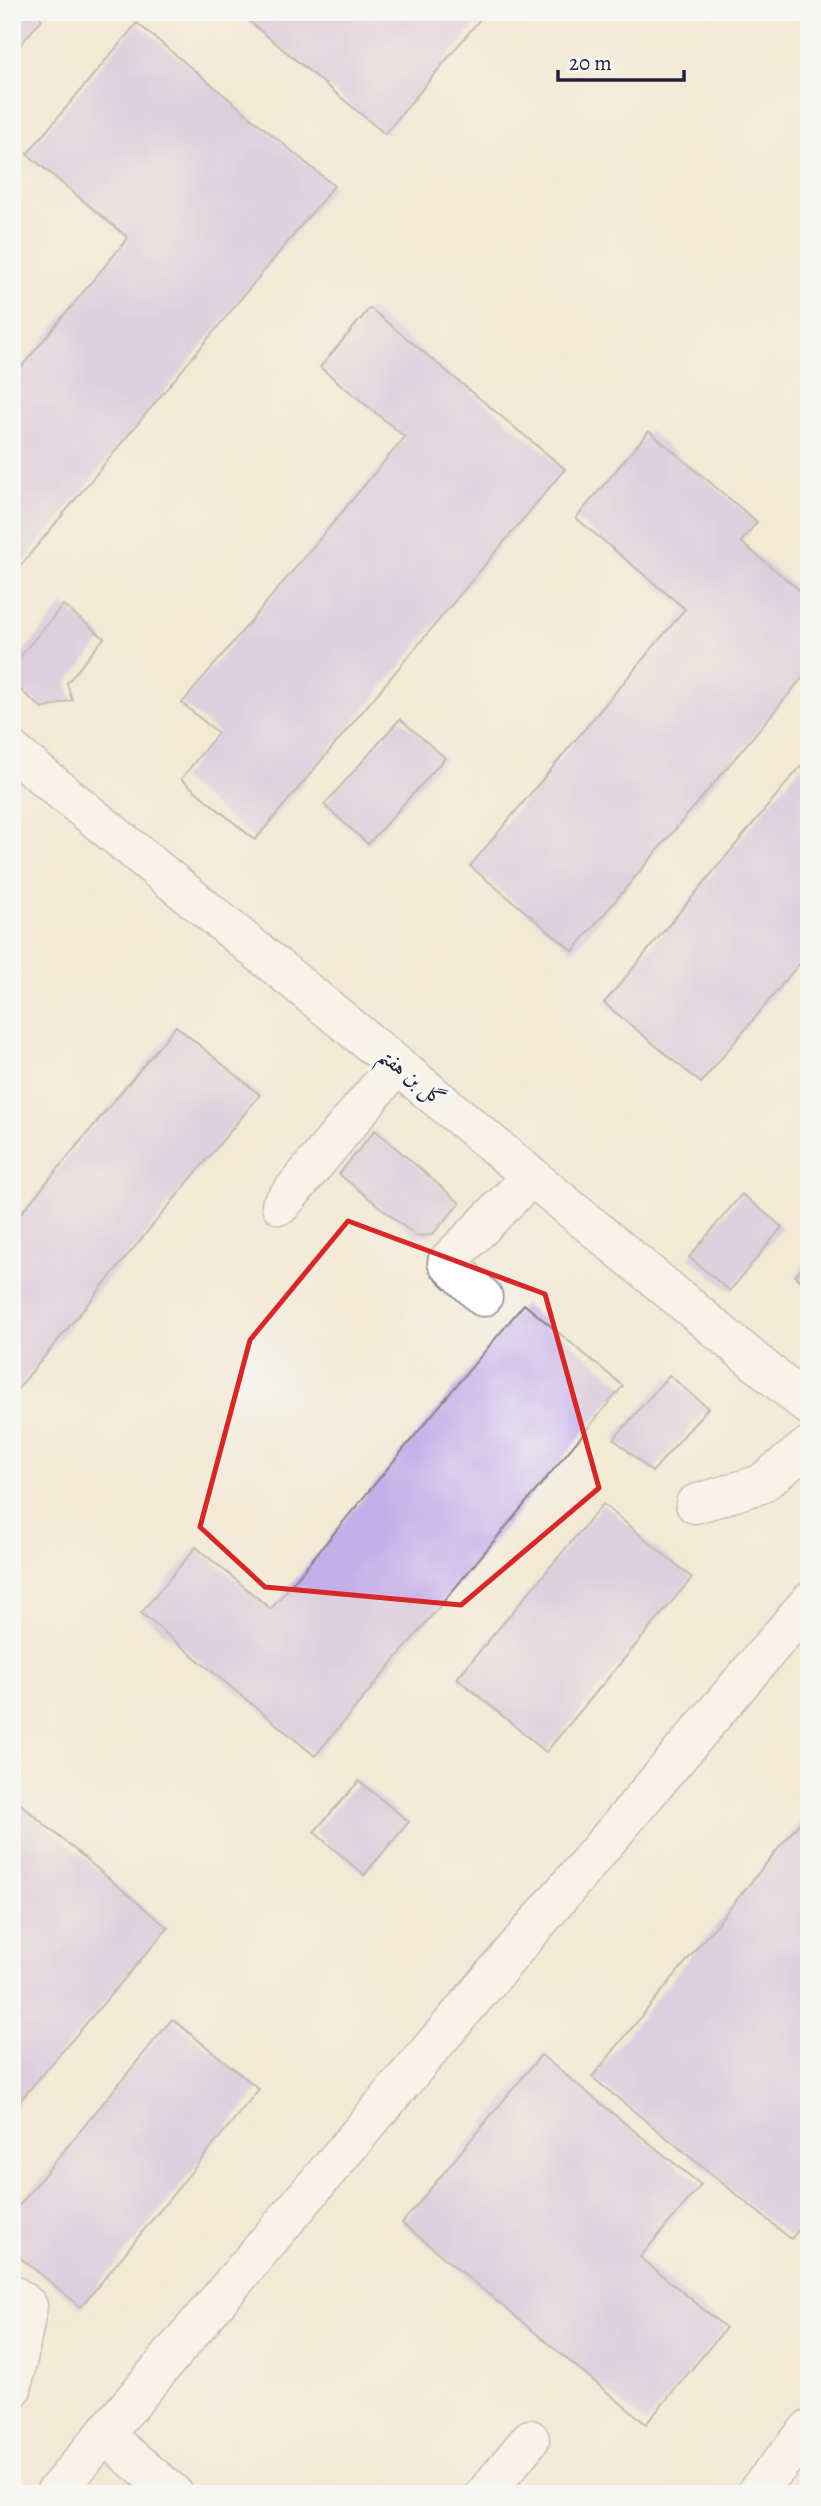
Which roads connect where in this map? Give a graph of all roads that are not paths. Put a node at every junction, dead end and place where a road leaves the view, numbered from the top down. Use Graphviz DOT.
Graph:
graph roads {
  1 [pos="19,771"];
  2 [pos="397,1065"];
  3 [pos="532,1176"];
  4 [pos="281,1205"];
  5 [pos="483,1297"];
  6 [pos="809,1406"];
  7 [pos="809,1446"];
  8 [pos="695,1504"];
  9 [pos="809,1602"];
  10 [pos="12,2294"];
  11 [pos="12,2389"];
  12 [pos="809,2429"];
  13 [pos="104,2435"];
  14 [pos="530,2439"];
  15 [pos="54,2494"];
  16 [pos="174,2494"];
  17 [pos="485,2494"];
  18 [pos="755,2494"];
  1 -- 2 [label="street, گل بن هفتم"];
  2 -- 3 [label="street, گل بن هفتم"];
  2 -- 4 [label="street"];
  3 -- 5 [label="street"];
  3 -- 6 [label="street, گل بن هفتم"];
  7 -- 8 [label="street"];
  9 -- 13 [label="street"];
  10 -- 11 [label="street"];
  12 -- 18 [label="street"];
  13 -- 15 [label="street"];
  13 -- 16 [label="street"];
  14 -- 17 [label="street"];
}
